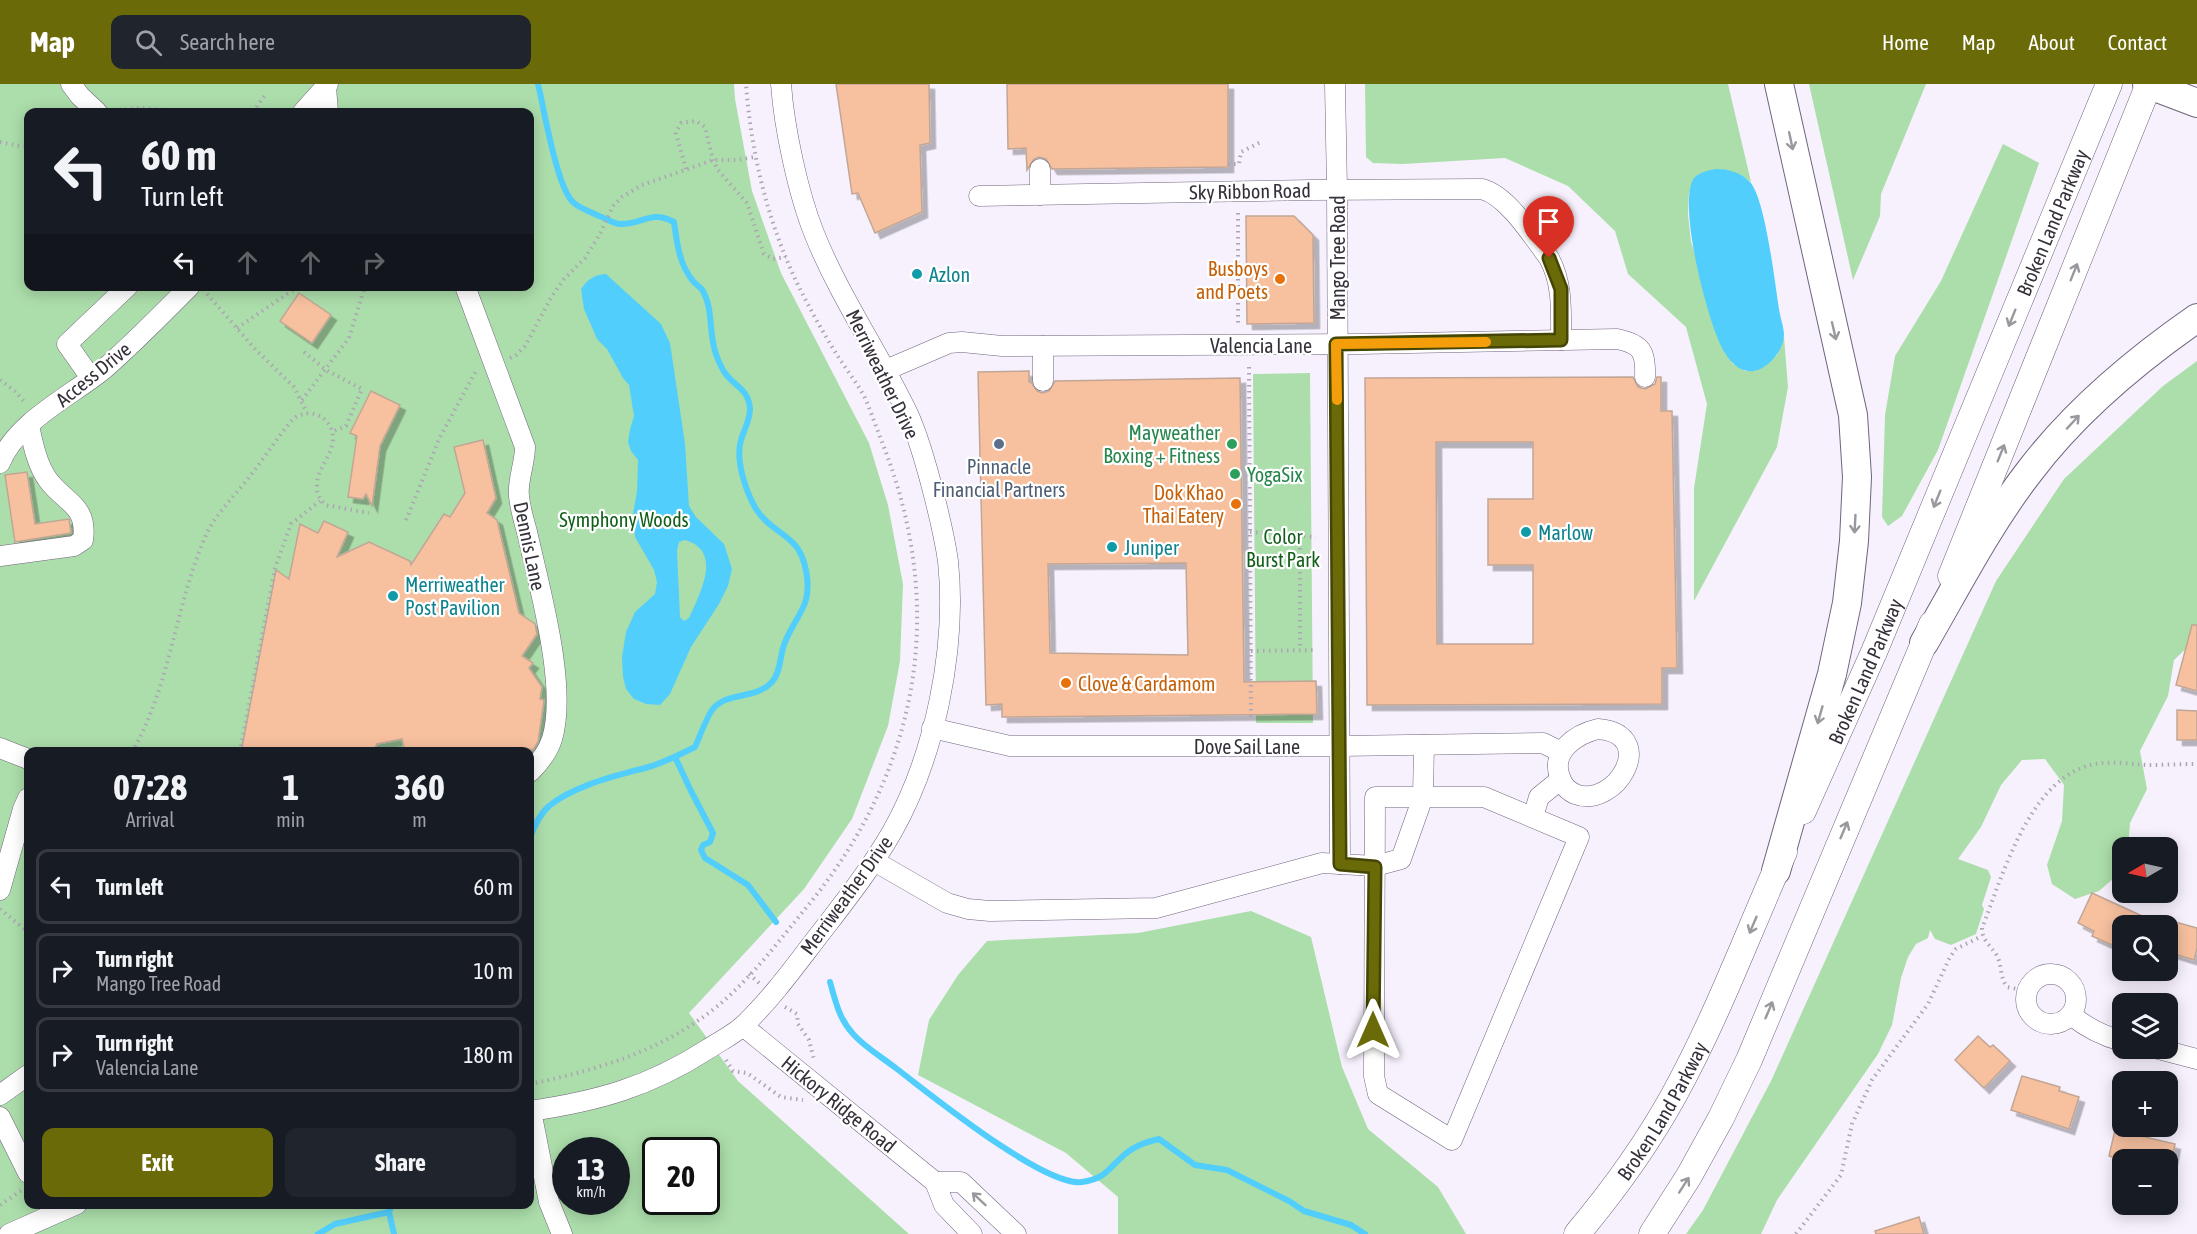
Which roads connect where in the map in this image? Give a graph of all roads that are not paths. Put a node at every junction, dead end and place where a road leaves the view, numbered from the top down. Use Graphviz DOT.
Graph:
graph roads {
  1 [pos="71,84"];
  2 [pos="781,84"];
  3 [pos="1335,84"];
  4 [pos="1779,84"];
  5 [pos="2109,84"];
  6 [pos="2148,84"];
  7 [pos="327,86"];
  8 [pos="2197,104"];
  9 [pos="96,108"];
  10 [pos="307,108"];
  11 [pos="328,108"];
  12 [pos="1041,169"];
  13 [pos="1337,189"];
  14 [pos="1040,195"];
  15 [pos="979,196"];
  16 [pos="123,291"];
  17 [pos="185,291"];
  18 [pos="467,291"];
  19 [pos="2197,318"];
  20 [pos="1561,340"];
  21 [pos="1336,344"];
  22 [pos="1043,346"];
  23 [pos="886,370"];
  24 [pos="1645,377"];
  25 [pos="92,378"];
  26 [pos="1043,381"];
  27 [pos="33,423"];
  28 [pos="0,463"];
  29 [pos="0,556"];
  30 [pos="1924,643"];
  31 [pos="932,728"];
  32 [pos="1424,745"];
  33 [pos="1340,747"];
  34 [pos="0,748"];
  35 [pos="1561,752"];
  36 [pos="24,757"];
  37 [pos="534,768"];
  38 [pos="1560,780"];
  39 [pos="1423,797"];
  40 [pos="24,807"];
  41 [pos="1533,817"];
  42 [pos="874,861"];
  43 [pos="1340,864"];
  44 [pos="1375,867"];
  45 [pos="1776,871"];
  46 [pos="0,890"];
  47 [pos="2071,1015"];
  48 [pos="743,1026"];
  49 [pos="2112,1038"];
  50 [pos="2178,1054"];
  51 [pos="2197,1059"];
  52 [pos="24,1078"];
  53 [pos="0,1095"];
  54 [pos="534,1110"];
  55 [pos="0,1117"];
  56 [pos="534,1130"];
  57 [pos="24,1182"];
  58 [pos="935,1182"];
  59 [pos="67,1209"];
  60 [pos="50,1218"];
  61 [pos="9,1234"];
  62 [pos="562,1234"];
  63 [pos="972,1234"];
  64 [pos="1016,1234"];
  65 [pos="1577,1234"];
  66 [pos="1652,1234"];
  1 -- 9 [label="street"];
  2 -- 23 [label="street, Merriweather Drive"];
  3 -- 13 [label="street, Mango Tree Road"];
  4 -- 45 [label="highway, one-way"];
  5 -- 45 [label="main road, Broken Land Parkway, one-way"];
  6 -- 8 [label="highway"];
  30 -- 6 [label="main road, Broken Land Parkway, one-way"];
  7 -- 10 [label="street"];
  7 -- 11 [label="street"];
  12 -- 14 [label="street"];
  13 -- 14 [label="street, Sky Ribbon Road"];
  13 -- 20 [label="street, Sky Ribbon Road"];
  13 -- 21 [label="street, Mango Tree Road"];
  14 -- 15 [label="street, Sky Ribbon Road"];
  16 -- 25 [label="street"];
  17 -- 25 [label="street, Access Drive"];
  18 -- 37 [label="street, Dennis Lane"];
  30 -- 19 [label="highway, one-way"];
  20 -- 21 [label="street, Valencia Lane"];
  20 -- 24 [label="street, Valencia Lane"];
  21 -- 22 [label="street, Valencia Lane"];
  21 -- 33 [label="street, Mango Tree Road"];
  22 -- 23 [label="street, Valencia Lane"];
  22 -- 26 [label="street"];
  23 -- 31 [label="street, Merriweather Drive"];
  25 -- 27 [label="street, Access Drive"];
  27 -- 28 [label="street, Access Drive"];
  27 -- 29 [label="street"];
  66 -- 30 [label="main road, Broken Land Parkway, one-way"];
  31 -- 33 [label="street, Dove Sail Lane"];
  31 -- 42 [label="street, Merriweather Drive"];
  32 -- 33 [label="street, Dove Sail Lane"];
  32 -- 35 [label="street, Dove Sail Lane"];
  32 -- 39 [label="street"];
  33 -- 43 [label="street, Mango Tree Road"];
  34 -- 36 [label="street"];
  35 -- 38 [label="street"];
  35 -- 38 [label="street"];
  38 -- 41 [label="street"];
  39 -- 41 [label="street"];
  39 -- 44 [label="street"];
  39 -- 44 [label="street"];
  40 -- 46 [label="street"];
  41 -- 44 [label="street"];
  42 -- 43 [label="street"];
  42 -- 48 [label="street, Merriweather Drive"];
  43 -- 44 [label="street"];
  45 -- 65 [label="main road, Broken Land Parkway, one-way"];
  47 -- 47 [label="street"];
  47 -- 49 [label="street"];
  48 -- 54 [label="street, Merriweather Drive"];
  48 -- 58 [label="street, Hickory Ridge Road"];
  50 -- 51 [label="street"];
  52 -- 53 [label="street"];
  55 -- 57 [label="street"];
  56 -- 62 [label="street"];
  58 -- 63 [label="street, Hickory Ridge Road"];
  64 -- 58 [label="street, one-way"];
  59 -- 60 [label="street"];
  60 -- 61 [label="street"];
}
